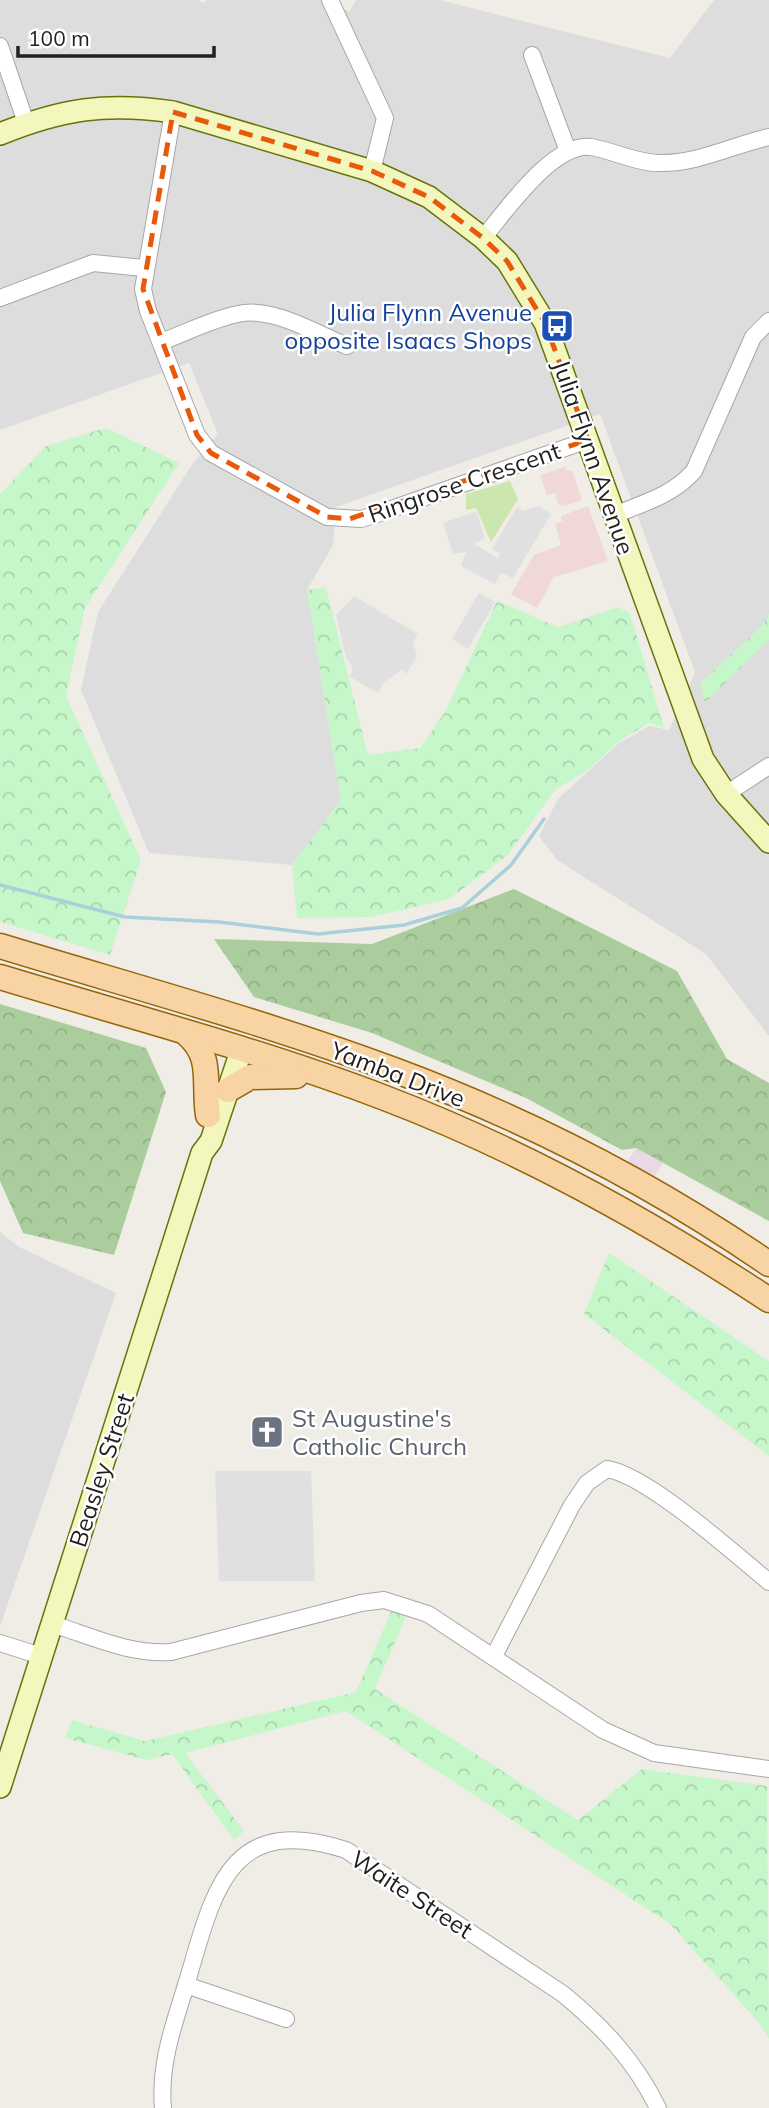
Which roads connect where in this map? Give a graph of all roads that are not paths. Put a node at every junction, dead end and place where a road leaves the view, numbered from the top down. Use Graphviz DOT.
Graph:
graph roads {
  1 [pos="330,0"];
  2 [pos="0,46"];
  3 [pos="532,55"];
  4 [pos="173,112"];
  5 [pos="26,124"];
  6 [pos="0,134"];
  7 [pos="769,137"];
  8 [pos="568,151"];
  9 [pos="372,171"];
  10 [pos="483,238"];
  11 [pos="144,268"];
  12 [pos="0,298"];
  13 [pos="769,321"];
  14 [pos="161,342"];
  15 [pos="347,346"];
  16 [pos="588,440"];
  17 [pos="614,515"];
  18 [pos="769,766"];
  19 [pos="726,794"];
  20 [pos="769,842"];
  21 [pos="0,946"];
  22 [pos="0,977"];
  23 [pos="245,1021"];
  24 [pos="187,1034"];
  25 [pos="236,1049"];
  26 [pos="331,1079"];
  27 [pos="228,1090"];
  28 [pos="208,1115"];
  29 [pos="202,1153"];
  30 [pos="714,1226"];
  31 [pos="769,1249"];
  32 [pos="769,1264"];
  33 [pos="769,1300"];
  34 [pos="769,1582"];
  35 [pos="52,1624"];
  36 [pos="0,1643"];
  37 [pos="41,1656"];
  38 [pos="494,1656"];
  39 [pos="769,1769"];
  40 [pos="0,1787"];
  41 [pos="186,1985"];
  42 [pos="286,2019"];
  43 [pos="163,2108"];
  44 [pos="658,2108"];
  1 -- 9 [label="street"];
  2 -- 5 [label="street"];
  3 -- 8 [label="street"];
  4 -- 5 [label="street, Julia Flynn Avenue"];
  4 -- 9 [label="street, Julia Flynn Avenue"];
  4 -- 11 [label="street, Ringrose Crescent"];
  5 -- 6 [label="street, Julia Flynn Avenue"];
  7 -- 8 [label="street"];
  8 -- 10 [label="street"];
  9 -- 10 [label="street, Julia Flynn Avenue"];
  10 -- 16 [label="street, Julia Flynn Avenue"];
  11 -- 12 [label="street"];
  11 -- 14 [label="street, Ringrose Crescent"];
  13 -- 17 [label="street"];
  14 -- 15 [label="street"];
  14 -- 16 [label="street, Ringrose Crescent"];
  16 -- 17 [label="street, Julia Flynn Avenue"];
  17 -- 19 [label="street, Julia Flynn Avenue"];
  18 -- 19 [label="street"];
  19 -- 20 [label="street, Julia Flynn Avenue"];
  21 -- 23 [label="main road, Yamba Drive"];
  22 -- 24 [label="main road"];
  23 -- 25 [label="main road"];
  23 -- 30 [label="main road, Yamba Drive"];
  24 -- 25 [label="main road"];
  24 -- 28 [label="main road"];
  25 -- 26 [label="main road"];
  25 -- 27 [label="street, Beasley Street"];
  25 -- 28 [label="street, Beasley Street"];
  26 -- 27 [label="main road"];
  26 -- 33 [label="main road, Yamba Drive"];
  27 -- 29 [label="street, Beasley Street"];
  28 -- 29 [label="street, Beasley Street"];
  29 -- 35 [label="street, Beasley Street"];
  30 -- 31 [label="main road"];
  30 -- 32 [label="main road, Yamba Drive"];
  34 -- 38 [label="street"];
  35 -- 37 [label="street, Beasley Street"];
  35 -- 38 [label="street"];
  36 -- 37 [label="street"];
  37 -- 40 [label="street, Beasley Street"];
  38 -- 39 [label="street"];
  41 -- 42 [label="street"];
  41 -- 43 [label="street, Waite Street"];
  41 -- 44 [label="street, Waite Street"];
}
